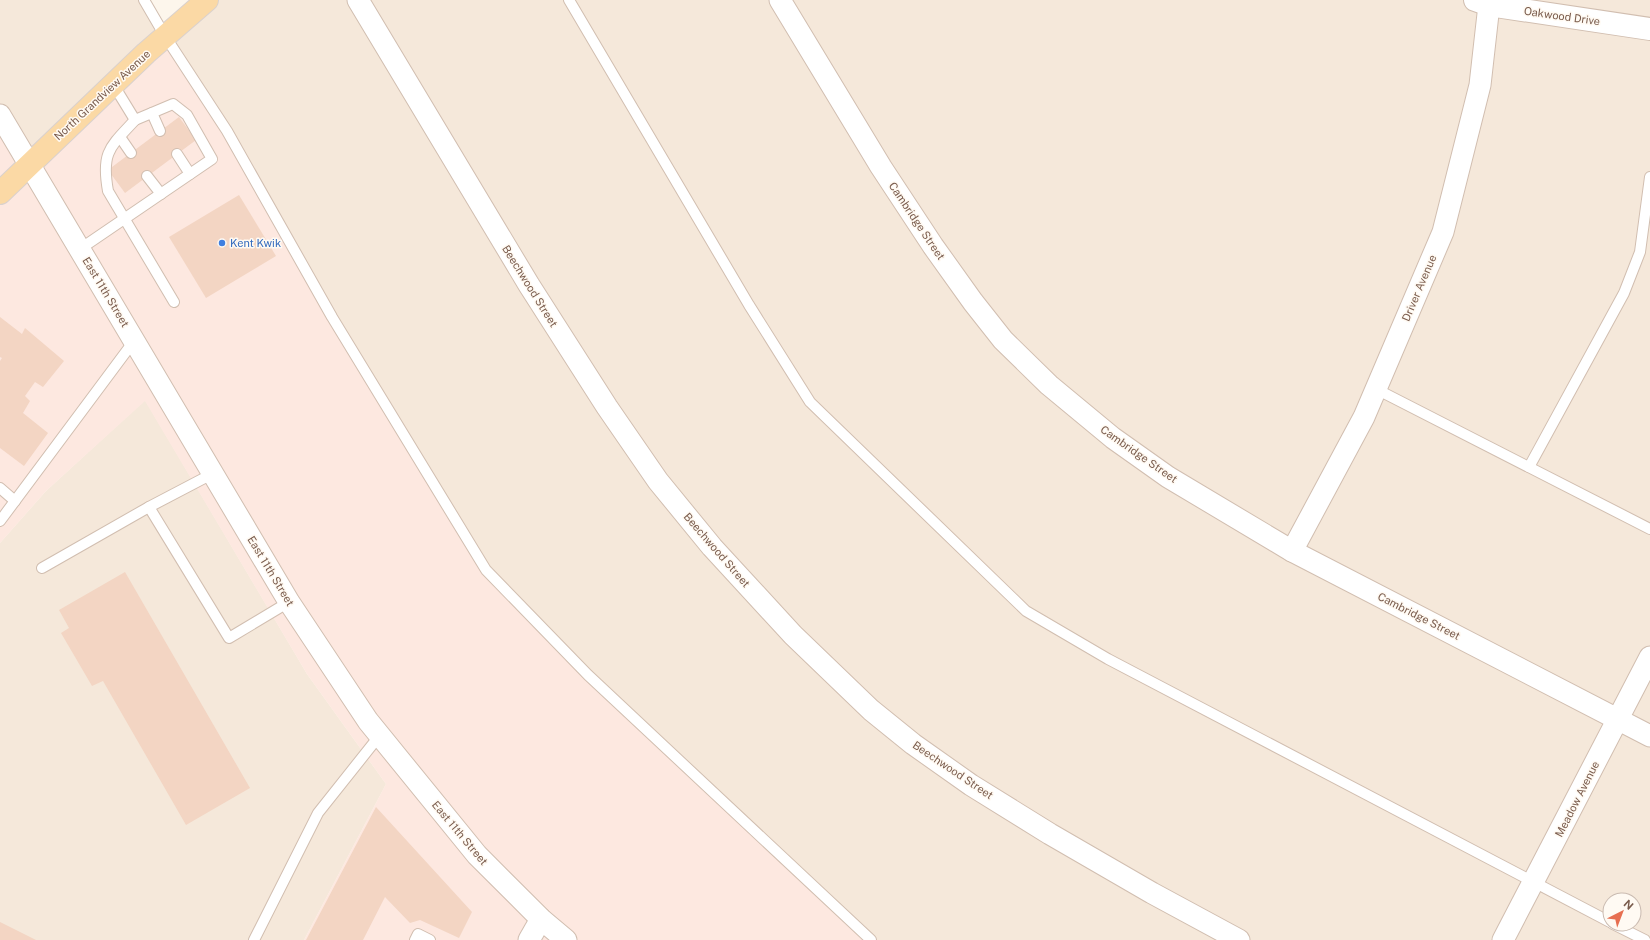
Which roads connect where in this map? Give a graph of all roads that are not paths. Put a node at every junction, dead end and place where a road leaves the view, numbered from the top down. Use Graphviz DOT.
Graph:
graph roads {
  1 [pos="144,0"];
  2 [pos="207,0"];
  3 [pos="358,0"];
  4 [pos="569,0"];
  5 [pos="780,0"];
  6 [pos="1482,3"];
  7 [pos="1650,29"];
  8 [pos="165,36"];
  9 [pos="113,84"];
  10 [pos="152,113"];
  11 [pos="0,115"];
  12 [pos="135,120"];
  13 [pos="160,131"];
  14 [pos="120,137"];
  15 [pos="131,153"];
  16 [pos="177,154"];
  17 [pos="29,163"];
  18 [pos="190,174"];
  19 [pos="148,176"];
  20 [pos="1650,177"];
  21 [pos="0,193"];
  22 [pos="161,194"];
  23 [pos="126,218"];
  24 [pos="80,249"];
  25 [pos="174,302"];
  26 [pos="134,341"];
  27 [pos="1376,389"];
  28 [pos="1530,467"];
  29 [pos="212,474"];
  30 [pos="0,488"];
  31 [pos="15,501"];
  32 [pos="149,506"];
  33 [pos="0,521"];
  34 [pos="1650,529"];
  35 [pos="1292,551"];
  36 [pos="42,568"];
  37 [pos="289,602"];
  38 [pos="1650,657"];
  39 [pos="1618,719"];
  40 [pos="380,735"];
  41 [pos="1650,736"];
  42 [pos="1533,883"];
  43 [pos="1602,918"];
  44 [pos="541,919"];
  45 [pos="1629,932"];
  46 [pos="254,940"];
  47 [pos="415,940"];
  48 [pos="430,940"];
  49 [pos="529,940"];
  50 [pos="566,940"];
  51 [pos="871,940"];
  52 [pos="1239,940"];
  53 [pos="1503,940"];
  54 [pos="1645,940"];
  1 -- 8 [label="lane"];
  2 -- 8 [label="main road, North Grandview Avenue"];
  3 -- 52 [label="street, Beechwood Street"];
  4 -- 42 [label="lane"];
  5 -- 35 [label="street, Cambridge Street"];
  6 -- 7 [label="street, Oakwood Drive"];
  6 -- 27 [label="street, Driver Avenue"];
  8 -- 9 [label="main road, North Grandview Avenue"];
  8 -- 51 [label="lane"];
  9 -- 12 [label="lane"];
  9 -- 17 [label="main road, North Grandview Avenue"];
  10 -- 12 [label="lane"];
  10 -- 13 [label="lane"];
  10 -- 18 [label="lane"];
  11 -- 17 [label="street, East 11th Street"];
  12 -- 14 [label="lane"];
  14 -- 15 [label="lane"];
  14 -- 23 [label="lane"];
  16 -- 18 [label="lane"];
  17 -- 21 [label="main road, North Grandview Avenue"];
  17 -- 24 [label="street, East 11th Street"];
  18 -- 22 [label="lane"];
  19 -- 22 [label="lane"];
  20 -- 28 [label="lane"];
  22 -- 23 [label="lane"];
  23 -- 24 [label="lane"];
  23 -- 25 [label="lane"];
  24 -- 26 [label="street, East 11th Street"];
  26 -- 29 [label="street, East 11th Street"];
  26 -- 31 [label="lane"];
  27 -- 28 [label="lane"];
  27 -- 35 [label="street, Driver Avenue"];
  28 -- 34 [label="lane"];
  29 -- 32 [label="lane"];
  29 -- 37 [label="street, East 11th Street"];
  30 -- 31 [label="lane"];
  31 -- 33 [label="lane"];
  32 -- 36 [label="lane"];
  32 -- 37 [label="lane"];
  35 -- 39 [label="street, Cambridge Street"];
  37 -- 40 [label="street, East 11th Street"];
  38 -- 39 [label="street, Meadow Avenue"];
  39 -- 41 [label="street, Cambridge Street"];
  39 -- 42 [label="street, Meadow Avenue"];
  40 -- 44 [label="street, East 11th Street"];
  40 -- 46 [label="lane"];
  42 -- 43 [label="lane"];
  42 -- 53 [label="street, Meadow Avenue"];
  44 -- 49 [label="street"];
  44 -- 50 [label="street, East 11th Street"];
  45 -- 54 [label="lane"];
  47 -- 48 [label="lane"];
}
